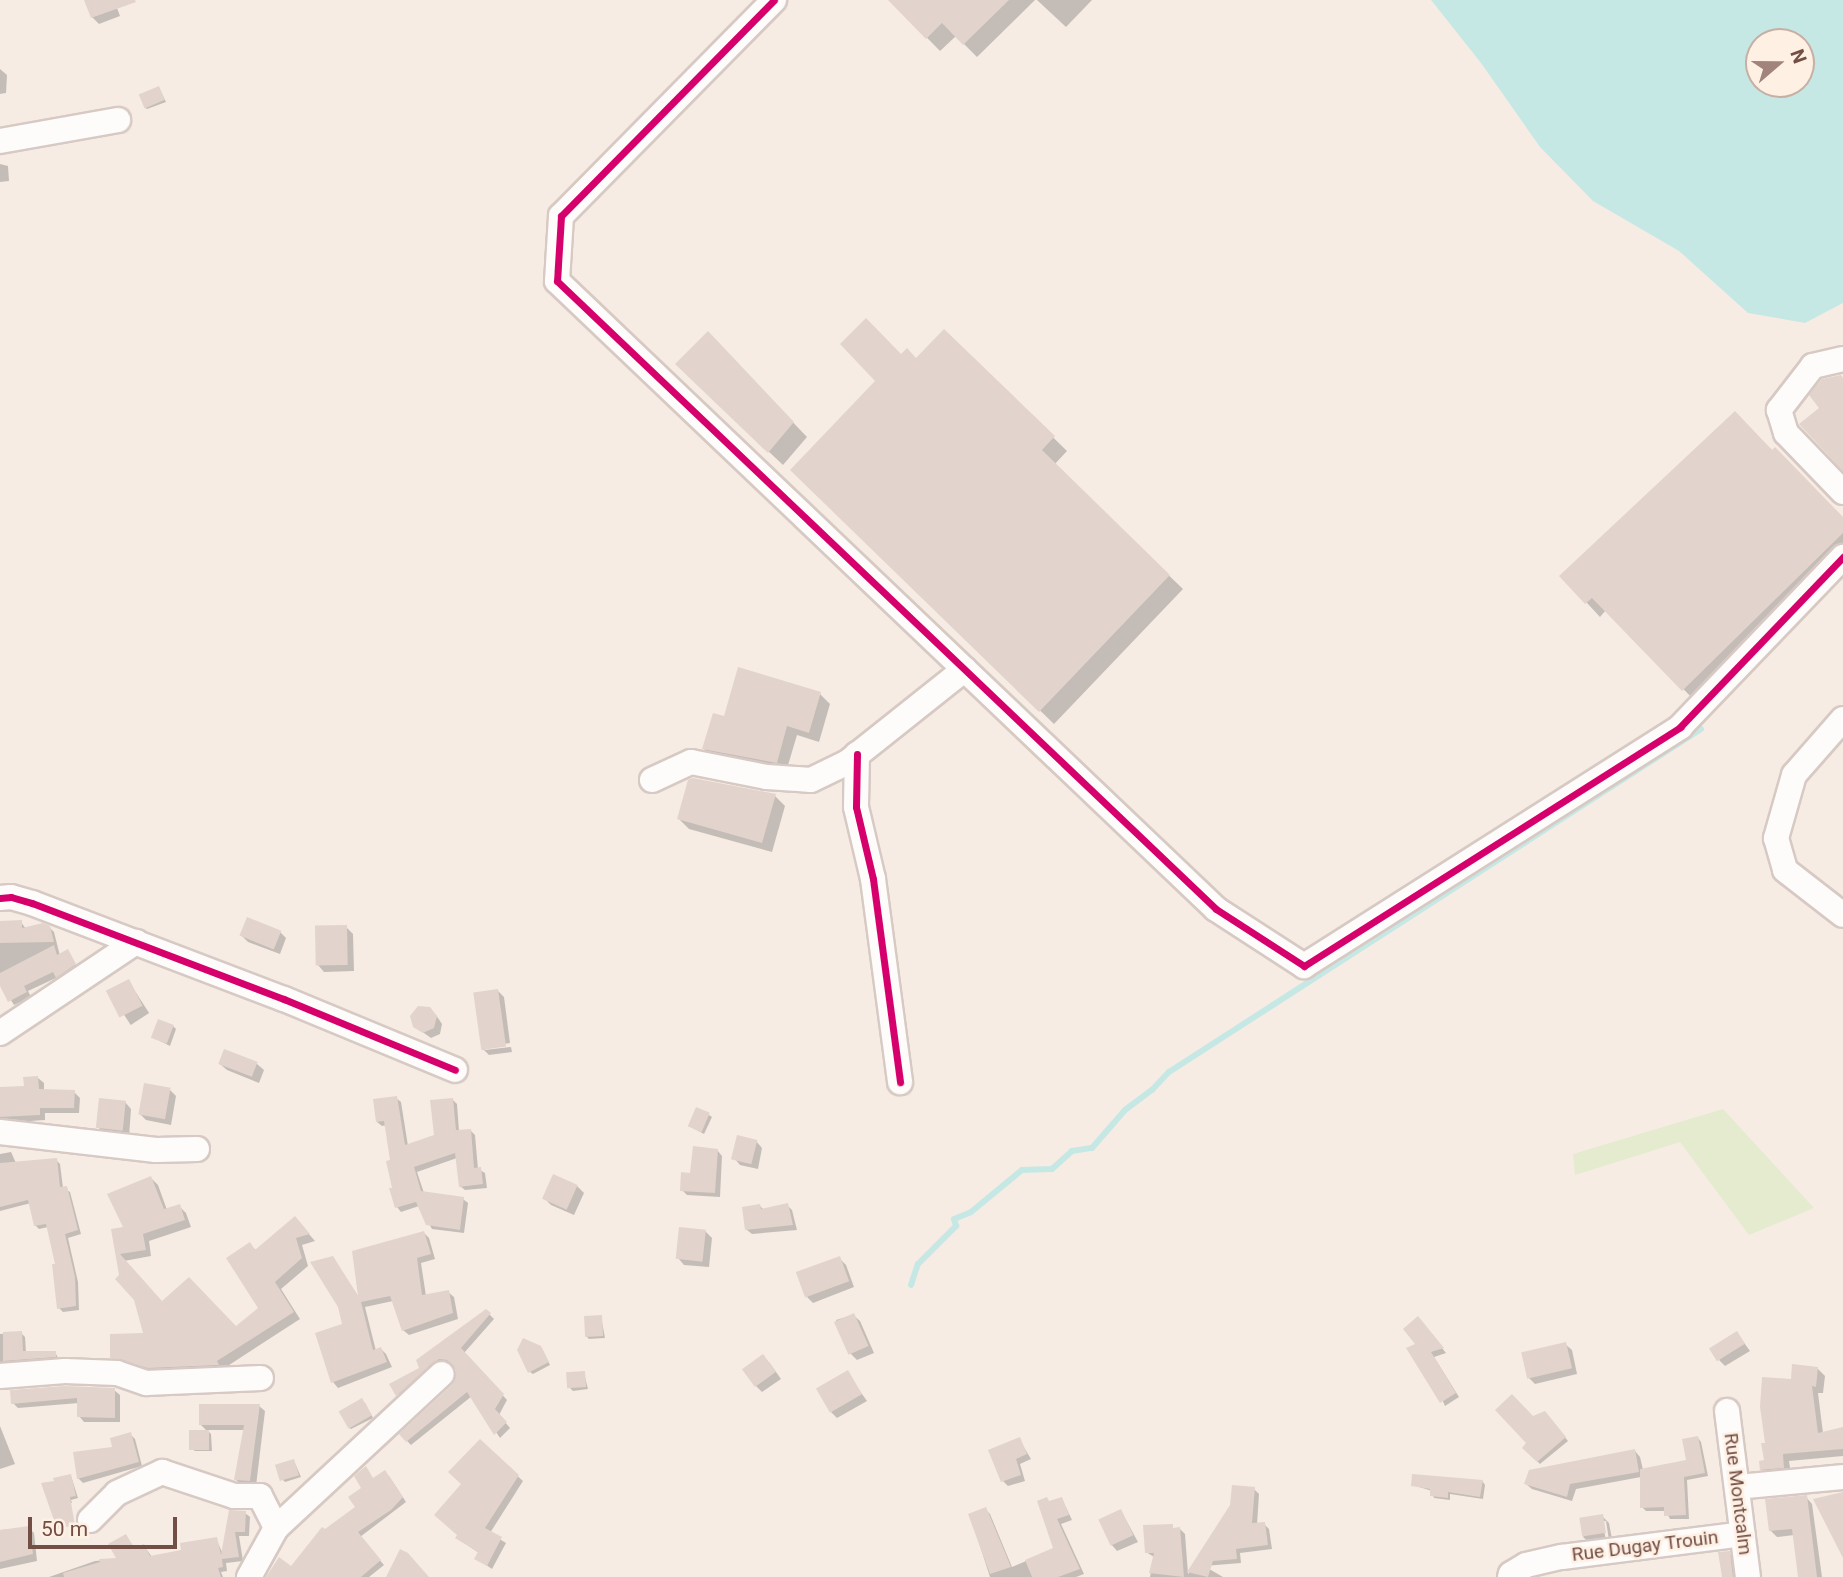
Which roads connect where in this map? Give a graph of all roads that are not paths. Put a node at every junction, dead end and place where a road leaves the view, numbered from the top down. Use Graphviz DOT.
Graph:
graph roads {
  1 [pos="774,0"];
  2 [pos="118,120"];
  3 [pos="0,141"];
  4 [pos="1843,359"];
  5 [pos="1843,492"];
  6 [pos="1843,557"];
  7 [pos="965,669"];
  8 [pos="1843,719"];
  9 [pos="857,754"];
  10 [pos="652,780"];
  11 [pos="0,898"];
  12 [pos="1843,915"];
  13 [pos="136,942"];
  14 [pos="0,1033"];
  15 [pos="455,1070"];
  16 [pos="900,1082"];
  17 [pos="0,1132"];
  18 [pos="198,1149"];
  19 [pos="442,1374"];
  20 [pos="0,1376"];
  21 [pos="261,1378"];
  22 [pos="1727,1411"];
  23 [pos="1843,1477"];
  24 [pos="1737,1487"];
  25 [pos="90,1520"];
  26 [pos="276,1528"];
  27 [pos="1743,1534"];
  28 [pos="248,1577"];
  29 [pos="1510,1577"];
  30 [pos="1748,1577"];
  1 -- 7 [label="street"];
  2 -- 3 [label="street"];
  4 -- 5 [label="street"];
  6 -- 7 [label="street"];
  7 -- 9 [label="street"];
  8 -- 12 [label="street"];
  9 -- 10 [label="street"];
  9 -- 16 [label="street"];
  11 -- 13 [label="street"];
  13 -- 14 [label="street"];
  13 -- 15 [label="street"];
  17 -- 18 [label="street"];
  19 -- 26 [label="street"];
  20 -- 21 [label="street"];
  22 -- 24 [label="street, Rue Montcalm"];
  23 -- 24 [label="street"];
  24 -- 27 [label="street, Rue Montcalm"];
  25 -- 26 [label="street"];
  26 -- 28 [label="street"];
  27 -- 29 [label="street, Rue Dugay Trouin"];
  27 -- 30 [label="street, Rue Montcalm"];
}
